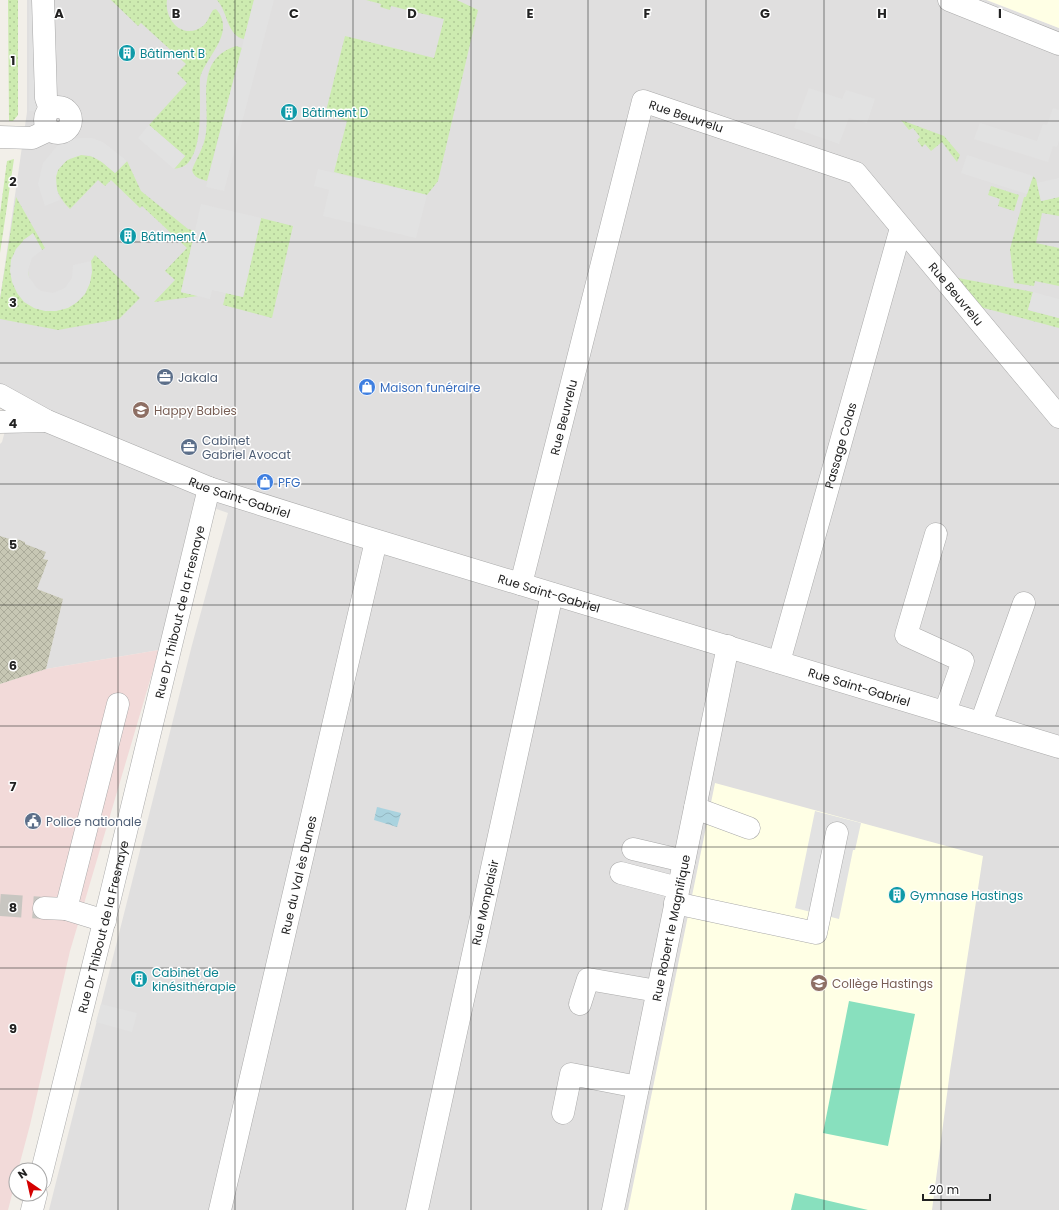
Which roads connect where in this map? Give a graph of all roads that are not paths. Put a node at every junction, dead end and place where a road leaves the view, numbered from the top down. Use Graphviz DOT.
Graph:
graph roads {
  1 [pos="43,0"];
  2 [pos="949,0"];
  3 [pos="1059,44"];
  4 [pos="0,137"];
  5 [pos="902,228"];
  6 [pos="0,395"];
  7 [pos="1059,417"];
  8 [pos="47,421"];
  9 [pos="0,422"];
  10 [pos="210,488"];
  11 [pos="936,534"];
  12 [pos="376,541"];
  13 [pos="521,584"];
  14 [pos="552,594"];
  15 [pos="1024,603"];
  16 [pos="728,646"];
  17 [pos="779,662"];
  18 [pos="118,704"];
  19 [pos="945,712"];
  20 [pos="981,723"];
  21 [pos="1059,747"];
  22 [pos="695,808"];
  23 [pos="749,828"];
  24 [pos="836,833"];
  25 [pos="634,849"];
  26 [pos="684,861"];
  27 [pos="621,873"];
  28 [pos="677,895"];
  29 [pos="44,908"];
  30 [pos="66,909"];
  31 [pos="105,922"];
  32 [pos="657,991"];
  33 [pos="580,1004"];
  34 [pos="638,1087"];
  35 [pos="563,1113"];
  36 [pos="44,1162"];
  37 [pos="220,1210"];
  38 [pos="417,1210"];
  39 [pos="613,1210"];
  1 -- 4 [label="street"];
  2 -- 3 [label="street"];
  5 -- 7 [label="street, Rue Beuvrelu"];
  5 -- 13 [label="street, Rue Beuvrelu"];
  5 -- 17 [label="street, Passage Colas"];
  6 -- 8 [label="street, Rue Saint-Gabriel"];
  8 -- 9 [label="street, Rue Saint-Gabriel"];
  8 -- 10 [label="street, Rue Saint-Gabriel"];
  10 -- 12 [label="street, Rue Saint-Gabriel"];
  10 -- 31 [label="street, Rue Dr Thibout de la Fresnaye"];
  11 -- 19 [label="street"];
  12 -- 13 [label="street, Rue Saint-Gabriel"];
  12 -- 37 [label="street, Rue du Val ès Dunes"];
  13 -- 14 [label="street, Rue Saint-Gabriel"];
  14 -- 16 [label="street, Rue Saint-Gabriel"];
  14 -- 38 [label="street, Rue Monplaisir"];
  15 -- 20 [label="street"];
  16 -- 17 [label="street, Rue Saint-Gabriel"];
  16 -- 22 [label="street, Rue Robert le Magnifique"];
  17 -- 19 [label="street, Rue Saint-Gabriel"];
  18 -- 30 [label="street"];
  19 -- 20 [label="street, Rue Saint-Gabriel"];
  20 -- 21 [label="street, Rue Saint-Gabriel"];
  22 -- 23 [label="street"];
  22 -- 26 [label="street, Rue Robert le Magnifique"];
  24 -- 28 [label="street"];
  25 -- 26 [label="street"];
  26 -- 28 [label="street, Rue Robert le Magnifique"];
  27 -- 28 [label="street"];
  28 -- 32 [label="street, Rue Robert le Magnifique"];
  29 -- 30 [label="street"];
  30 -- 31 [label="street"];
  31 -- 36 [label="street, Rue Dr Thibout de la Fresnaye"];
  32 -- 33 [label="street"];
  32 -- 34 [label="street, Rue Robert le Magnifique"];
  34 -- 35 [label="street"];
  34 -- 39 [label="street, Rue Robert le Magnifique"];
}
